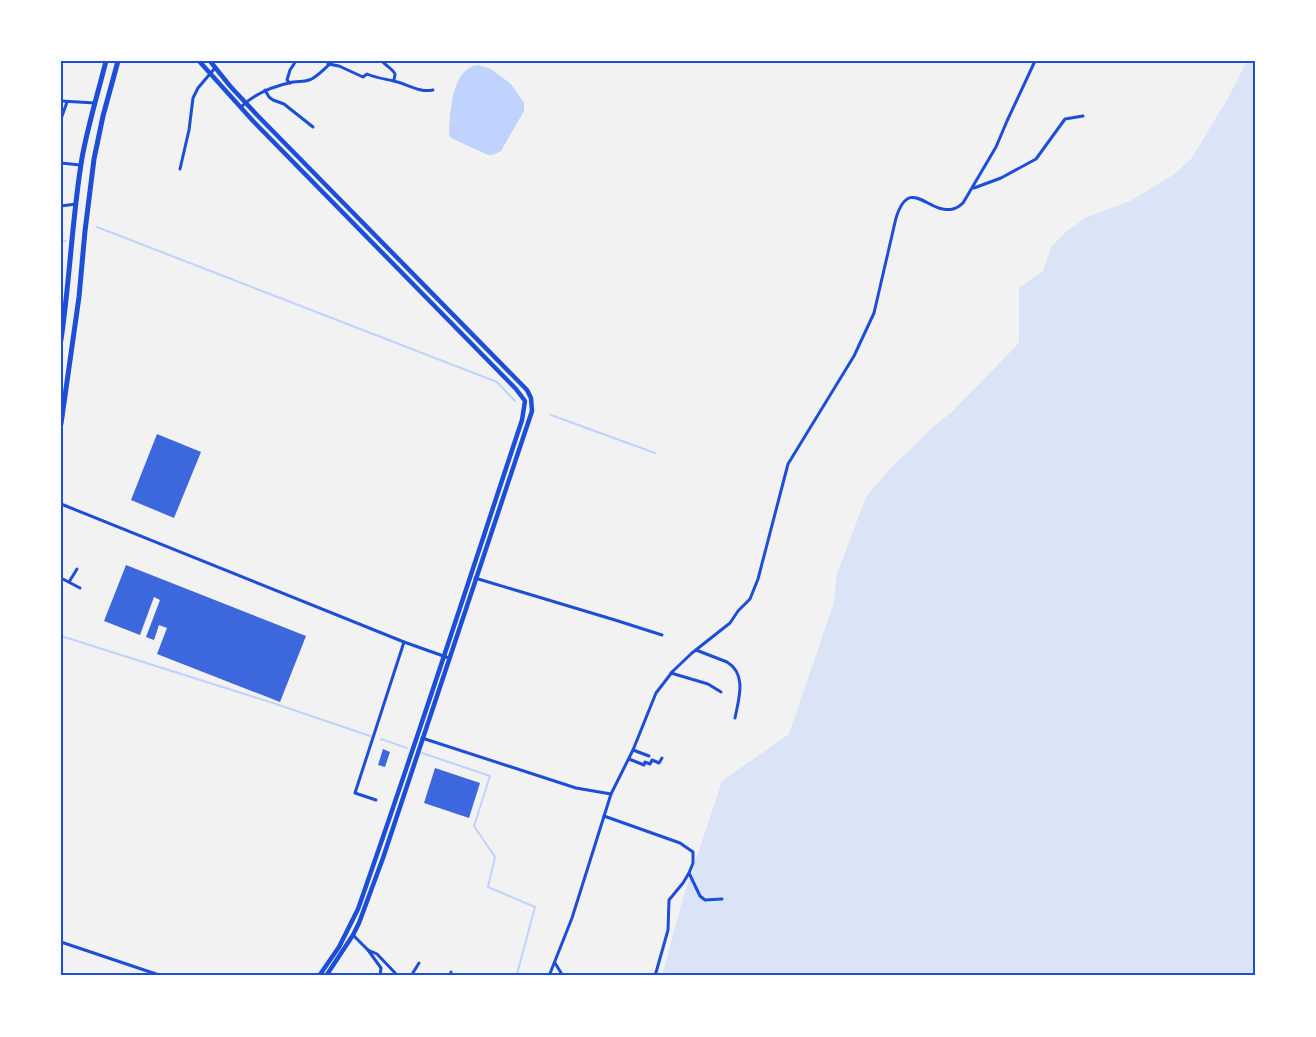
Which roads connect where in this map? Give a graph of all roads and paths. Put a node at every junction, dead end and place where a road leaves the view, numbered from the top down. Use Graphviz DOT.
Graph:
graph roads {
  1 [pos="106,61"];
  2 [pos="118,61"];
  3 [pos="199,61"];
  4 [pos="210,61"];
  5 [pos="296,61"];
  6 [pos="334,61"];
  7 [pos="382,61"];
  8 [pos="1035,61"];
  9 [pos="328,64"];
  10 [pos="215,68"];
  11 [pos="210,74"];
  12 [pos="394,81"];
  13 [pos="290,83"];
  14 [pos="265,90"];
  15 [pos="434,90"];
  16 [pos="61,102"];
  17 [pos="67,102"];
  18 [pos="95,103"];
  19 [pos="245,103"];
  20 [pos="241,108"];
  21 [pos="1083,116"];
  22 [pos="61,119"];
  23 [pos="314,127"];
  24 [pos="61,163"];
  25 [pos="81,166"];
  26 [pos="180,169"];
  27 [pos="973,188"];
  28 [pos="76,204"];
  29 [pos="61,206"];
  30 [pos="61,281"];
  31 [pos="68,283"];
  32 [pos="61,338"];
  33 [pos="531,400"];
  34 [pos="525,401"];
  35 [pos="61,424"];
  36 [pos="61,504"];
  37 [pos="77,569"];
  38 [pos="469,576"];
  39 [pos="61,578"];
  40 [pos="476,579"];
  41 [pos="69,582"];
  42 [pos="80,588"];
  43 [pos="662,635"];
  44 [pos="404,642"];
  45 [pos="695,650"];
  46 [pos="447,657"];
  47 [pos="671,673"];
  48 [pos="721,692"];
  49 [pos="735,718"];
  50 [pos="417,736"];
  51 [pos="423,738"];
  52 [pos="633,750"];
  53 [pos="649,756"];
  54 [pos="662,758"];
  55 [pos="628,759"];
  56 [pos="611,794"];
  57 [pos="376,800"];
  58 [pos="604,816"];
  59 [pos="689,873"];
  60 [pos="722,899"];
  61 [pos="353,935"];
  62 [pos="61,942"];
  63 [pos="368,950"];
  64 [pos="419,963"];
  65 [pos="555,963"];
  66 [pos="162,976"];
  67 [pos="319,976"];
  68 [pos="326,976"];
  69 [pos="380,976"];
  70 [pos="398,976"];
  71 [pos="411,976"];
  72 [pos="549,976"];
  73 [pos="563,976"];
  74 [pos="655,976"];
  1 -- 18 [label="main road"];
  2 -- 35 [label="main road"];
  3 -- 11 [label="main road"];
  4 -- 10 [label="main road"];
  5 -- 13 [label="street"];
  6 -- 9 [label="street"];
  7 -- 12 [label="street"];
  8 -- 27 [label="street"];
  9 -- 12 [label="street"];
  9 -- 13 [label="street"];
  10 -- 11 [label="street"];
  10 -- 19 [label="main road"];
  11 -- 20 [label="main road"];
  11 -- 26 [label="street"];
  12 -- 15 [label="street"];
  13 -- 14 [label="street"];
  14 -- 19 [label="street"];
  14 -- 23 [label="street"];
  16 -- 17 [label="street"];
  17 -- 18 [label="street"];
  17 -- 22 [label="street"];
  18 -- 25 [label="main road"];
  19 -- 20 [label="street"];
  19 -- 33 [label="main road"];
  20 -- 34 [label="main road"];
  21 -- 27 [label="street"];
  24 -- 25 [label="street"];
  25 -- 28 [label="main road"];
  27 -- 45 [label="street"];
  28 -- 29 [label="street"];
  28 -- 31 [label="main road"];
  30 -- 31 [label="street"];
  31 -- 32 [label="main road"];
  33 -- 34 [label="main road"];
  33 -- 40 [label="main road"];
  34 -- 38 [label="main road"];
  36 -- 44 [label="street"];
  37 -- 41 [label="street"];
  38 -- 40 [label="street"];
  38 -- 46 [label="main road"];
  39 -- 41 [label="street"];
  40 -- 43 [label="street"];
  40 -- 46 [label="main road"];
  41 -- 42 [label="street"];
  44 -- 46 [label="street"];
  44 -- 57 [label="street"];
  45 -- 47 [label="street"];
  45 -- 49 [label="street"];
  46 -- 50 [label="main road"];
  46 -- 51 [label="main road"];
  47 -- 48 [label="street"];
  47 -- 52 [label="street"];
  50 -- 51 [label="street"];
  50 -- 67 [label="main road"];
  51 -- 56 [label="street"];
  51 -- 61 [label="main road"];
  52 -- 53 [label="street"];
  52 -- 55 [label="street"];
  54 -- 55 [label="street"];
  55 -- 56 [label="street"];
  56 -- 58 [label="street"];
  58 -- 59 [label="street"];
  58 -- 65 [label="street"];
  59 -- 60 [label="street"];
  59 -- 74 [label="street"];
  61 -- 63 [label="street"];
  61 -- 68 [label="main road"];
  62 -- 66 [label="street"];
  63 -- 69 [label="street"];
  63 -- 70 [label="street"];
  64 -- 71 [label="street"];
  65 -- 72 [label="street"];
  65 -- 73 [label="street"];
}
